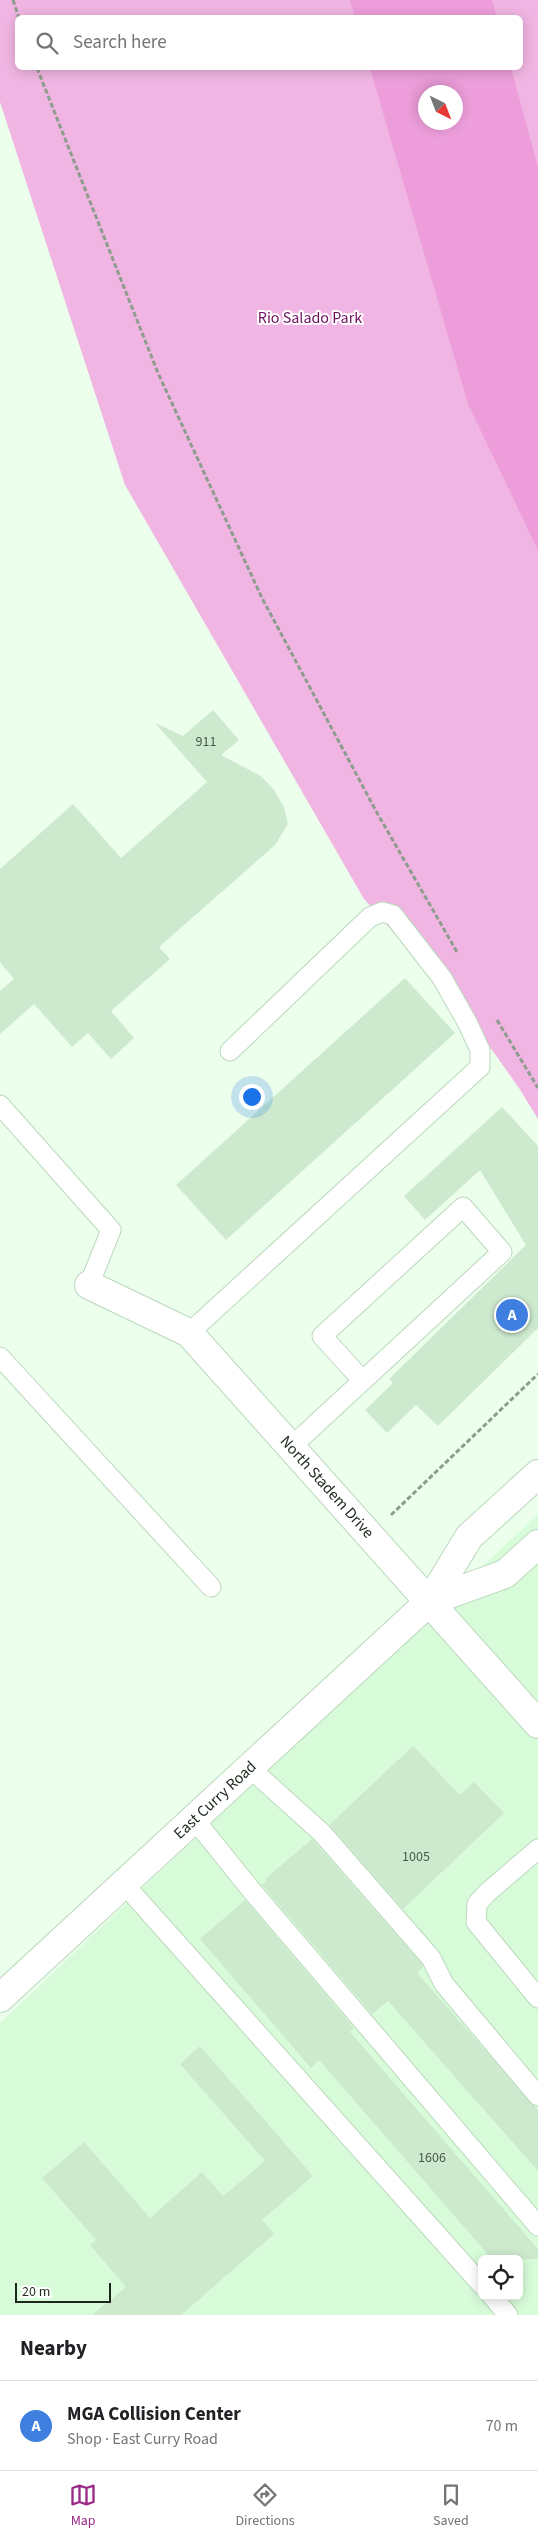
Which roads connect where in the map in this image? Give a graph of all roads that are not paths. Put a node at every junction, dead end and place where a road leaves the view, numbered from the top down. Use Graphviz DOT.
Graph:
graph roads {
  1 [pos="230,1051"];
  2 [pos="0,1105"];
  3 [pos="89,1285"];
  4 [pos="189,1333"];
  5 [pos="0,1357"];
  6 [pos="363,1381"];
  7 [pos="291,1447"];
  8 [pos="538,1474"];
  9 [pos="538,1544"];
  10 [pos="211,1587"];
  11 [pos="430,1601"];
  12 [pos="538,1724"];
  13 [pos="250,1768"];
  14 [pos="194,1820"];
  15 [pos="538,1849"];
  16 [pos="124,1884"];
  17 [pos="0,1998"];
  18 [pos="538,1998"];
  19 [pos="538,2096"];
  20 [pos="538,2226"];
  21 [pos="478,2281"];
  22 [pos="495,2300"];
  23 [pos="508,2315"];
  1 -- 4 [label="lane"];
  2 -- 3 [label="lane"];
  3 -- 4 [label="main road, North Stadem Drive"];
  4 -- 7 [label="main road, North Stadem Drive"];
  5 -- 10 [label="lane"];
  6 -- 6 [label="lane"];
  6 -- 7 [label="lane"];
  7 -- 11 [label="main road, North Stadem Drive"];
  8 -- 11 [label="main road, East Curry Road"];
  9 -- 11 [label="main road, East Curry Road"];
  11 -- 12 [label="main road, North Stadem Drive"];
  11 -- 13 [label="main road, East Curry Road"];
  13 -- 14 [label="main road, East Curry Road"];
  13 -- 19 [label="lane"];
  14 -- 16 [label="main road, East Curry Road"];
  14 -- 20 [label="lane"];
  15 -- 18 [label="lane"];
  16 -- 17 [label="main road, East Curry Road"];
  16 -- 21 [label="lane"];
  22 -- 23 [label="lane"];
}
